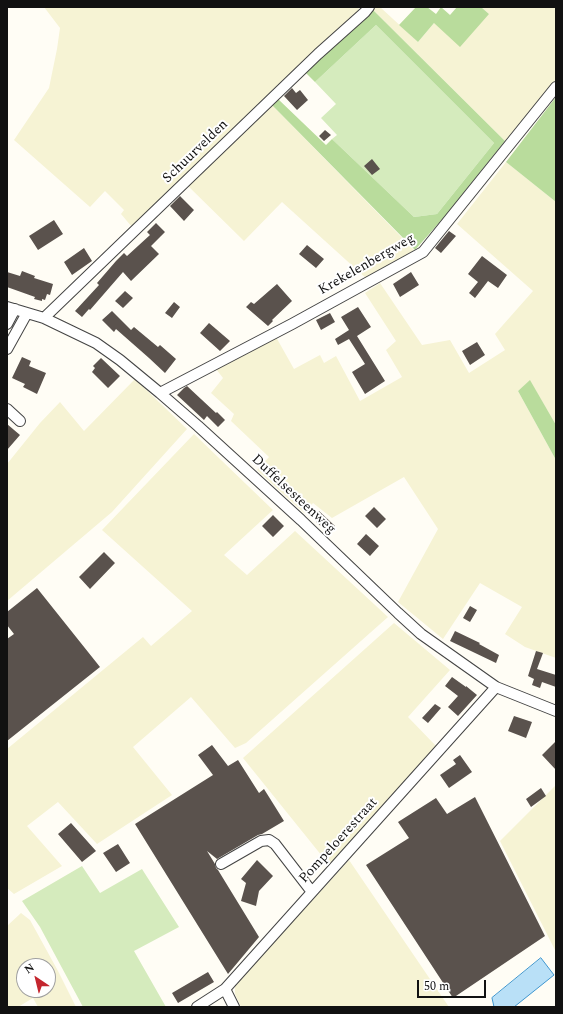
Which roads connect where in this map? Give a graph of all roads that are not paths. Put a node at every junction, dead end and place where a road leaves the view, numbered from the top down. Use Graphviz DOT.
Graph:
graph roads {
  1 [pos="369,7"];
  2 [pos="556,87"];
  3 [pos="11,308"];
  4 [pos="27,313"];
  5 [pos="44,318"];
  6 [pos="7,324"];
  7 [pos="7,349"];
  8 [pos="160,393"];
  9 [pos="7,409"];
  10 [pos="20,421"];
  11 [pos="496,688"];
  12 [pos="556,711"];
  13 [pos="221,864"];
  14 [pos="312,892"];
  15 [pos="225,989"];
  16 [pos="197,1007"];
  17 [pos="234,1007"];
  1 -- 5 [label="street, Schuurvelden"];
  2 -- 8 [label="street, Krekelenbergweg"];
  3 -- 4 [label="street, Duffelsesteenweg"];
  3 -- 6 [label="street"];
  4 -- 5 [label="street, Duffelsesteenweg"];
  4 -- 7 [label="street"];
  5 -- 8 [label="street, Duffelsesteenweg"];
  8 -- 11 [label="street, Duffelsesteenweg"];
  9 -- 10 [label="street"];
  11 -- 12 [label="street, Duffelsesteenweg"];
  11 -- 14 [label="street, Pompeloerestraat"];
  13 -- 14 [label="street"];
  14 -- 15 [label="street, Pompeloerestraat"];
  15 -- 16 [label="street, Pompeloerestraat"];
  15 -- 17 [label="street"];
}
